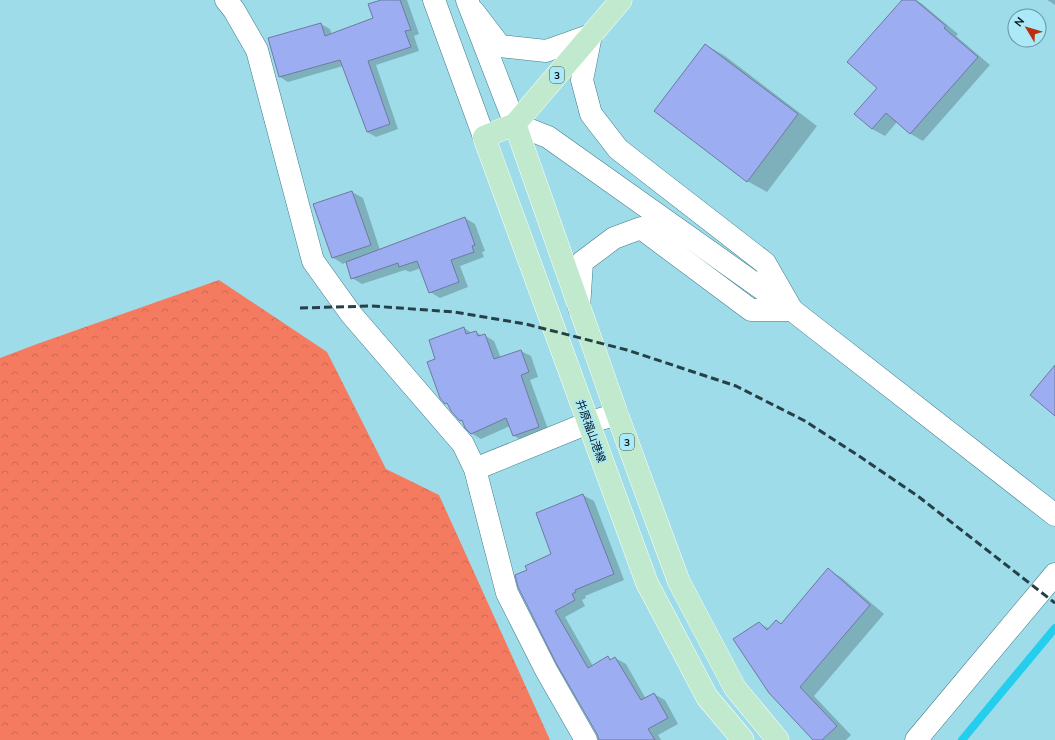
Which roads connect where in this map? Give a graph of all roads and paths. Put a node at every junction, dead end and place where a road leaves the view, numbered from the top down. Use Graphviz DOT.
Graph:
graph roads {
  1 [pos="226,0"];
  2 [pos="434,0"];
  3 [pos="621,0"];
  4 [pos="467,2"];
  5 [pos="591,35"];
  6 [pos="514,124"];
  7 [pos="484,137"];
  8 [pos="579,308"];
  9 [pos="792,310"];
  10 [pos="617,414"];
  11 [pos="588,424"];
  12 [pos="475,469"];
  13 [pos="1055,515"];
  14 [pos="1055,574"];
  15 [pos="586,740"];
  16 [pos="743,740"];
  17 [pos="778,740"];
  18 [pos="916,740"];
  1 -- 12 [label="street"];
  2 -- 7 [label="street"];
  3 -- 5 [label="main road, 3"];
  4 -- 5 [label="street"];
  4 -- 6 [label="street"];
  5 -- 6 [label="main road, 3"];
  5 -- 9 [label="street"];
  6 -- 7 [label="main road, 3"];
  6 -- 8 [label="main road, 3"];
  6 -- 9 [label="street"];
  7 -- 11 [label="main road, 井原福山港線"];
  8 -- 9 [label="street"];
  8 -- 10 [label="main road, 3"];
  9 -- 13 [label="street"];
  10 -- 11 [label="street"];
  10 -- 17 [label="main road, 3"];
  11 -- 12 [label="street"];
  11 -- 16 [label="main road, 井原福山港線"];
  12 -- 15 [label="street"];
  14 -- 18 [label="street"];
}
